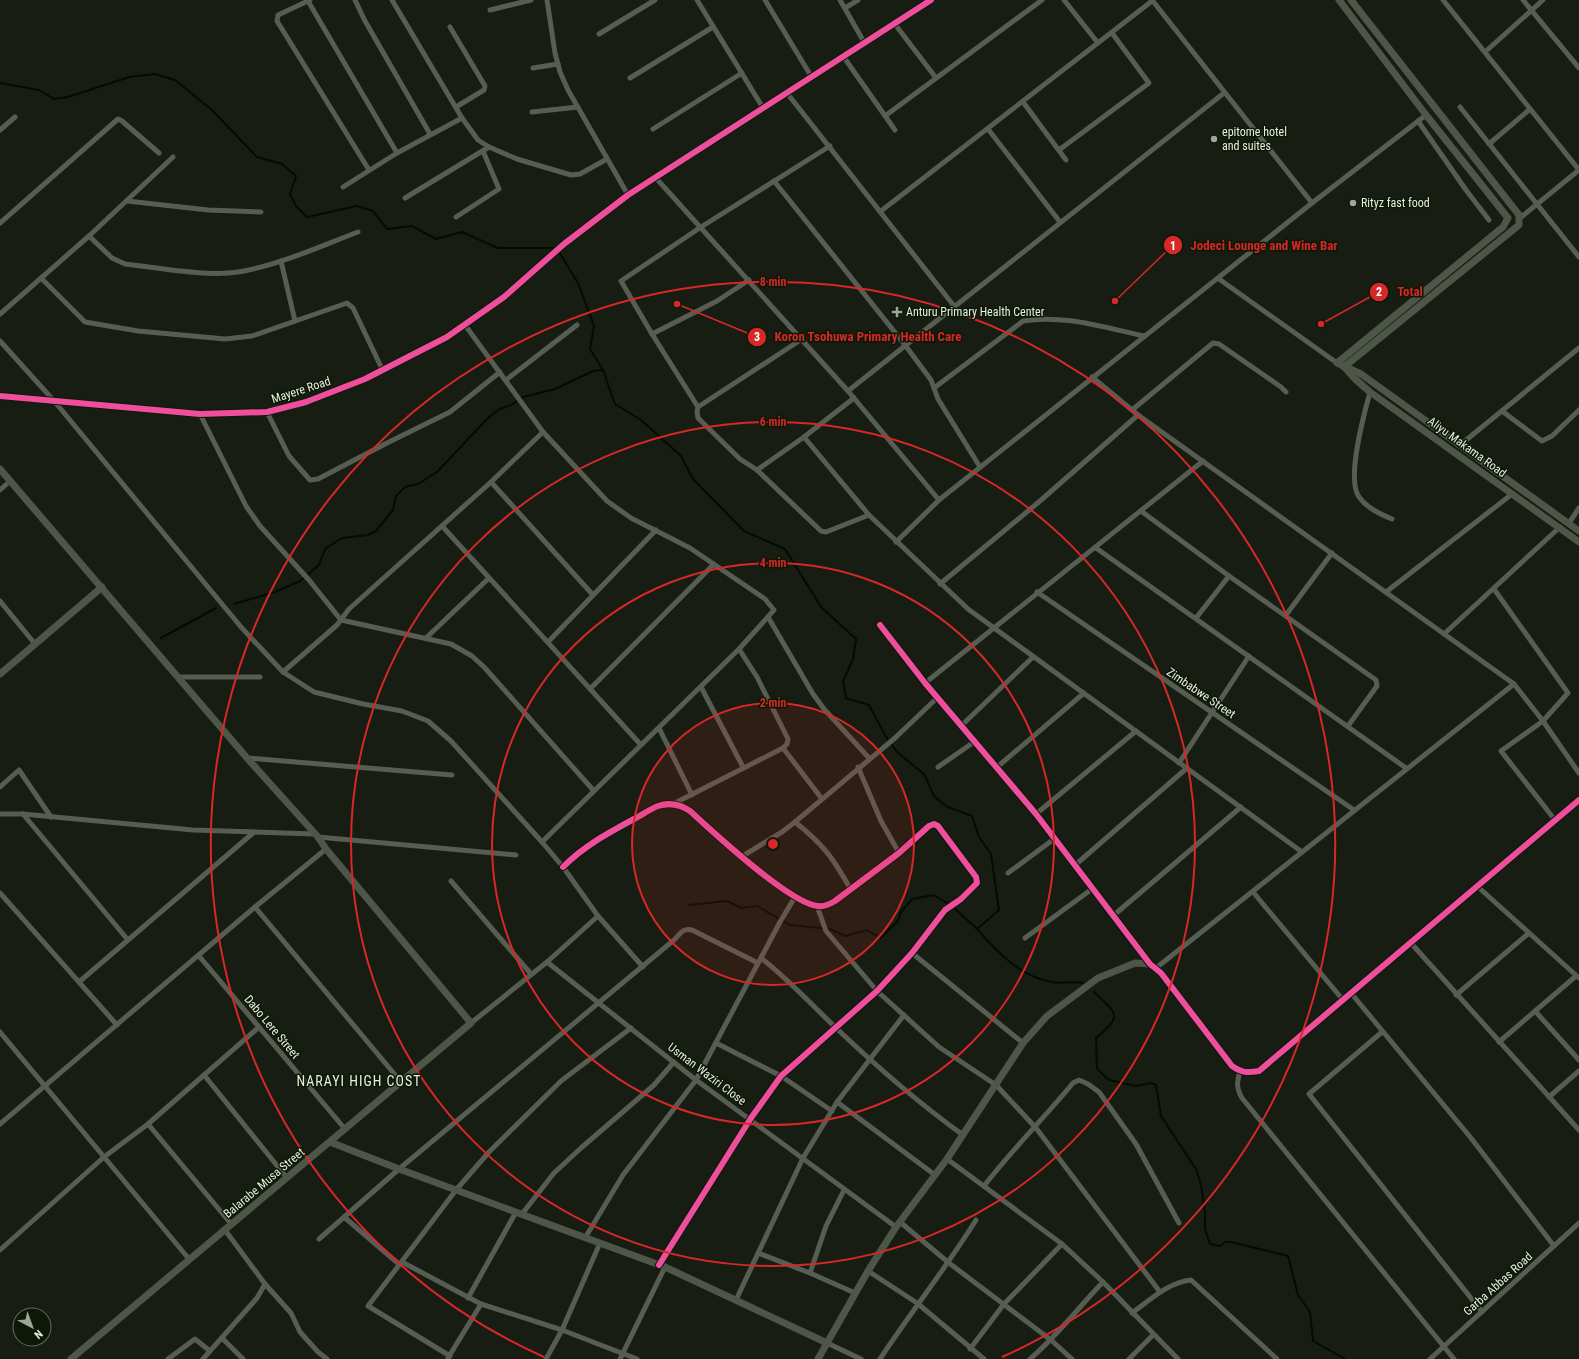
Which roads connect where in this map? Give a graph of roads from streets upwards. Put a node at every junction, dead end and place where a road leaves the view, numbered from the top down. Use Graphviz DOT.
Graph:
graph roads {
  1 [pos="309,0"];
  2 [pos="355,0"];
  3 [pos="392,0"];
  4 [pos="397,0"];
  5 [pos="530,0"];
  6 [pos="547,0"];
  7 [pos="656,0"];
  8 [pos="697,0"];
  9 [pos="765,0"];
  10 [pos="840,0"];
  11 [pos="858,0"];
  12 [pos="931,0"];
  13 [pos="1042,0"];
  14 [pos="1064,0"];
  15 [pos="1152,0"];
  16 [pos="1339,0"];
  17 [pos="1351,0"];
  18 [pos="1443,0"];
  19 [pos="1523,0"];
  20 [pos="1543,0"];
  21 [pos="845,8"];
  22 [pos="398,10"];
  23 [pos="490,10"];
  24 [pos="1531,10"];
  25 [pos="894,23"];
  26 [pos="450,27"];
  27 [pos="713,27"];
  28 [pos="1112,33"];
  29 [pos="598,34"];
  30 [pos="864,42"];
  31 [pos="1098,43"];
  32 [pos="1485,52"];
  33 [pos="843,56"];
  34 [pos="558,64"];
  35 [pos="1402,67"];
  36 [pos="533,68"];
  37 [pos="1579,68"];
  38 [pos="742,73"];
  39 [pos="1395,74"];
  40 [pos="811,76"];
  41 [pos="630,78"];
  42 [pos="936,78"];
  43 [pos="786,93"];
  44 [pos="1224,93"];
  45 [pos="1023,102"];
  46 [pos="456,107"];
  47 [pos="578,107"];
  48 [pos="1460,107"];
  49 [pos="763,108"];
  50 [pos="1530,109"];
  51 [pos="532,112"];
  52 [pos="1426,115"];
  53 [pos="884,116"];
  54 [pos="15,117"];
  55 [pos="462,118"];
  56 [pos="1418,121"];
  57 [pos="653,129"];
  58 [pos="988,129"];
  59 [pos="0,130"];
  60 [pos="894,130"];
  61 [pos="430,134"];
  62 [pos="1489,144"];
  63 [pos="830,146"];
  64 [pos="489,147"];
  65 [pos="483,150"];
  66 [pos="1060,150"];
  67 [pos="397,153"];
  68 [pos="159,154"];
  69 [pos="173,157"];
  70 [pos="607,159"];
  71 [pos="1066,160"];
  72 [pos="369,170"];
  73 [pos="1579,170"];
  74 [pos="654,177"];
  75 [pos="774,181"];
  76 [pos="343,187"];
  77 [pos="628,195"];
  78 [pos="405,198"];
  79 [pos="127,201"];
  80 [pos="1312,203"];
  81 [pos="1537,204"];
  82 [pos="881,211"];
  83 [pos="261,212"];
  84 [pos="456,217"];
  85 [pos="1520,218"];
  86 [pos="1489,220"];
  87 [pos="1060,222"];
  88 [pos="0,223"];
  89 [pos="701,227"];
  90 [pos="358,232"];
  91 [pos="89,236"];
  92 [pos="1579,257"];
  93 [pos="281,262"];
  94 [pos="1460,263"];
  95 [pos="1465,270"];
  96 [pos="41,278"];
  97 [pos="1219,279"];
  98 [pos="749,280"];
  99 [pos="954,306"];
  100 [pos="0,314"];
  101 [pos="295,321"];
  102 [pos="465,325"];
  103 [pos="577,325"];
  104 [pos="652,334"];
  105 [pos="1145,336"];
  106 [pos="802,339"];
  107 [pos="0,341"];
  108 [pos="905,345"];
  109 [pos="1579,348"];
  110 [pos="1337,362"];
  111 [pos="1344,367"];
  112 [pos="383,370"];
  113 [pos="500,372"];
  114 [pos="1092,377"];
  115 [pos="506,380"];
  116 [pos="934,388"];
  117 [pos="848,391"];
  118 [pos="1286,392"];
  119 [pos="1370,392"];
  120 [pos="0,396"];
  121 [pos="854,398"];
  122 [pos="55,402"];
  123 [pos="698,407"];
  124 [pos="1132,410"];
  125 [pos="1579,410"];
  126 [pos="1502,411"];
  127 [pos="267,412"];
  128 [pos="200,414"];
  129 [pos="1138,415"];
  130 [pos="543,432"];
  131 [pos="804,437"];
  132 [pos="1460,445"];
  133 [pos="1203,461"];
  134 [pos="980,467"];
  135 [pos="0,469"];
  136 [pos="757,470"];
  137 [pos="10,481"];
  138 [pos="491,482"];
  139 [pos="0,490"];
  140 [pos="1512,494"];
  141 [pos="939,500"];
  142 [pos="1579,508"];
  143 [pos="1141,511"];
  144 [pos="869,515"];
  145 [pos="1392,519"];
  146 [pos="1569,523"];
  147 [pos="442,526"];
  148 [pos="1560,527"];
  149 [pos="656,530"];
  150 [pos="1579,531"];
  151 [pos="896,542"];
  152 [pos="1579,542"];
  153 [pos="1096,548"];
  154 [pos="1332,553"];
  155 [pos="714,564"];
  156 [pos="1229,576"];
  157 [pos="489,578"];
  158 [pos="940,584"];
  159 [pos="102,587"];
  160 [pos="1494,589"];
  161 [pos="1037,592"];
  162 [pos="1386,592"];
  163 [pos="593,595"];
  164 [pos="0,601"];
  165 [pos="1286,615"];
  166 [pos="768,617"];
  167 [pos="1196,618"];
  168 [pos="341,620"];
  169 [pos="880,625"];
  170 [pos="993,629"];
  171 [pos="1444,634"];
  172 [pos="426,638"];
  173 [pos="548,642"];
  174 [pos="35,644"];
  175 [pos="739,649"];
  176 [pos="1249,656"];
  177 [pos="1033,657"];
  178 [pos="283,672"];
  179 [pos="0,674"];
  180 [pos="178,677"];
  181 [pos="260,677"];
  182 [pos="925,683"];
  183 [pos="1514,684"];
  184 [pos="701,687"];
  185 [pos="590,689"];
  186 [pos="1084,693"];
  187 [pos="937,698"];
  188 [pos="1212,712"];
  189 [pos="1543,721"];
  190 [pos="961,726"];
  191 [pos="1348,726"];
  192 [pos="659,728"];
  193 [pos="1136,732"];
  194 [pos="974,742"];
  195 [pos="641,745"];
  196 [pos="783,748"];
  197 [pos="247,758"];
  198 [pos="869,758"];
  199 [pos="1179,763"];
  200 [pos="743,767"];
  201 [pos="858,767"];
  202 [pos="938,767"];
  203 [pos="996,768"];
  204 [pos="1187,768"];
  205 [pos="1406,768"];
  206 [pos="1579,773"];
  207 [pos="452,775"];
  208 [pos="0,787"];
  209 [pos="594,791"];
  210 [pos="690,796"];
  211 [pos="822,799"];
  212 [pos="1579,800"];
  213 [pos="673,804"];
  214 [pos="684,807"];
  215 [pos="1241,807"];
  216 [pos="1354,810"];
  217 [pos="0,814"];
  218 [pos="23,814"];
  219 [pos="1036,814"];
  220 [pos="51,817"];
  221 [pos="1555,820"];
  222 [pos="795,822"];
  223 [pos="254,833"];
  224 [pos="316,835"];
  225 [pos="1054,839"];
  226 [pos="542,842"];
  227 [pos="326,849"];
  228 [pos="899,852"];
  229 [pos="1302,852"];
  230 [pos="516,855"];
  231 [pos="741,856"];
  232 [pos="563,866"];
  233 [pos="1074,866"];
  234 [pos="1008,873"];
  235 [pos="451,881"];
  236 [pos="1478,886"];
  237 [pos="1092,889"];
  238 [pos="851,890"];
  239 [pos="1253,892"];
  240 [pos="0,893"];
  241 [pos="795,897"];
  242 [pos="817,906"];
  243 [pos="255,907"];
  244 [pos="1114,915"];
  245 [pos="598,916"];
  246 [pos="1529,933"];
  247 [pos="1025,938"];
  248 [pos="128,940"];
  249 [pos="1410,942"];
  250 [pos="912,953"];
  251 [pos="199,956"];
  252 [pos="760,960"];
  253 [pos="547,962"];
  254 [pos="1150,964"];
  255 [pos="643,967"];
  256 [pos="1156,968"];
  257 [pos="531,974"];
  258 [pos="1578,977"];
  259 [pos="79,982"];
  260 [pos="877,991"];
  261 [pos="1351,993"];
  262 [pos="1456,995"];
  263 [pos="1343,1000"];
  264 [pos="600,1002"];
  265 [pos="1535,1011"];
  266 [pos="904,1015"];
  267 [pos="471,1023"];
  268 [pos="117,1025"];
  269 [pos="259,1027"];
  270 [pos="631,1028"];
  271 [pos="836,1028"];
  272 [pos="0,1032"];
  273 [pos="1382,1032"];
  274 [pos="1499,1042"];
  275 [pos="716,1043"];
  276 [pos="1023,1043"];
  277 [pos="870,1058"];
  278 [pos="1579,1060"];
  279 [pos="674,1062"];
  280 [pos="1240,1071"];
  281 [pos="1579,1071"];
  282 [pos="204,1075"];
  283 [pos="781,1076"];
  284 [pos="696,1080"];
  285 [pos="401,1082"];
  286 [pos="996,1085"];
  287 [pos="45,1086"];
  288 [pos="1549,1097"];
  289 [pos="837,1102"];
  290 [pos="832,1111"];
  291 [pos="751,1118"];
  292 [pos="0,1124"];
  293 [pos="148,1124"];
  294 [pos="1036,1128"];
  295 [pos="345,1129"];
  296 [pos="1579,1130"];
  297 [pos="963,1135"];
  298 [pos="330,1142"];
  299 [pos="104,1157"];
  300 [pos="803,1158"];
  301 [pos="947,1159"];
  302 [pos="399,1169"];
  303 [pos="935,1175"];
  304 [pos="287,1178"];
  305 [pos="984,1186"];
  306 [pos="456,1190"];
  307 [pos="844,1190"];
  308 [pos="519,1213"];
  309 [pos="344,1217"];
  310 [pos="976,1220"];
  311 [pos="1179,1223"];
  312 [pos="1579,1223"];
  313 [pos="232,1225"];
  314 [pos="898,1225"];
  315 [pos="226,1230"];
  316 [pos="585,1238"];
  317 [pos="318,1239"];
  318 [pos="600,1243"];
  319 [pos="1062,1244"];
  320 [pos="1554,1246"];
  321 [pos="0,1250"];
  322 [pos="758,1253"];
  323 [pos="189,1259"];
  324 [pos="949,1263"];
  325 [pos="401,1264"];
  326 [pos="662,1266"];
  327 [pos="868,1271"];
  328 [pos="810,1273"];
  329 [pos="1104,1282"];
  330 [pos="265,1284"];
  331 [pos="1160,1292"];
  332 [pos="855,1293"];
  333 [pos="468,1298"];
  334 [pos="736,1300"];
  335 [pos="917,1303"];
  336 [pos="481,1304"];
  337 [pos="1004,1304"];
  338 [pos="1482,1312"];
  339 [pos="1132,1313"];
  340 [pos="562,1330"];
  341 [pos="1154,1334"];
  342 [pos="222,1338"];
  343 [pos="1051,1340"];
  344 [pos="827,1343"];
  345 [pos="1444,1347"];
  346 [pos="970,1349"];
  347 [pos="210,1351"];
  348 [pos="623,1353"];
  349 [pos="449,1358"];
  350 [pos="71,1359"];
  351 [pos="168,1359"];
  352 [pos="203,1359"];
  353 [pos="243,1359"];
  354 [pos="327,1359"];
  355 [pos="546,1359"];
  356 [pos="620,1359"];
  357 [pos="637,1359"];
  358 [pos="818,1359"];
  359 [pos="861,1359"];
  360 [pos="880,1359"];
  361 [pos="984,1359"];
  362 [pos="1030,1359"];
  363 [pos="1072,1359"];
  364 [pos="1129,1359"];
  365 [pos="1178,1359"];
  366 [pos="1277,1359"];
  367 [pos="1430,1359"];
  368 [pos="1454,1359"];
  1 -- 67 [label="street"];
  1 -- 72 [label="street"];
  2 -- 61 [label="street"];
  3 -- 22 [label="street"];
  4 -- 22 [label="street"];
  5 -- 23 [label="street"];
  6 -- 34 [label="street"];
  7 -- 29 [label="street"];
  8 -- 27 [label="street"];
  9 -- 40 [label="street"];
  10 -- 21 [label="street"];
  11 -- 21 [label="street"];
  12 -- 25 [label="street, Mayere Road"];
  13 -- 42 [label="street"];
  14 -- 31 [label="street"];
  15 -- 28 [label="street"];
  15 -- 44 [label="street"];
  16 -- 39 [label="street"];
  17 -- 35 [label="street"];
  18 -- 32 [label="street"];
  19 -- 24 [label="street"];
  20 -- 24 [label="street"];
  21 -- 30 [label="street"];
  22 -- 46 [label="street"];
  24 -- 32 [label="street"];
  24 -- 37 [label="street"];
  25 -- 30 [label="street, Mayere Road"];
  25 -- 42 [label="street"];
  26 -- 46 [label="street"];
  27 -- 38 [label="street"];
  27 -- 41 [label="street"];
  28 -- 31 [label="street"];
  28 -- 66 [label="street"];
  30 -- 33 [label="street, Mayere Road"];
  31 -- 45 [label="street"];
  32 -- 50 [label="street"];
  33 -- 40 [label="street, Mayere Road"];
  33 -- 53 [label="street"];
  34 -- 36 [label="street"];
  34 -- 47 [label="street"];
  35 -- 39 [label="street"];
  35 -- 85 [label="street"];
  38 -- 49 [label="street"];
  38 -- 57 [label="street"];
  39 -- 52 [label="street"];
  40 -- 43 [label="street, Mayere Road"];
  42 -- 53 [label="street"];
  43 -- 49 [label="street, Mayere Road"];
  43 -- 63 [label="street"];
  44 -- 80 [label="street"];
  44 -- 87 [label="street"];
  45 -- 58 [label="street"];
  45 -- 66 [label="street"];
  46 -- 55 [label="street"];
  47 -- 51 [label="street"];
  47 -- 70 [label="street"];
  48 -- 62 [label="street"];
  49 -- 74 [label="street, Mayere Road"];
  50 -- 62 [label="street"];
  50 -- 73 [label="street"];
  52 -- 56 [label="street"];
  52 -- 94 [label="street"];
  53 -- 60 [label="street"];
  54 -- 59 [label="street"];
  55 -- 61 [label="street"];
  55 -- 64 [label="street"];
  56 -- 80 [label="street"];
  56 -- 86 [label="street"];
  58 -- 82 [label="street"];
  58 -- 87 [label="street"];
  61 -- 67 [label="street"];
  62 -- 81 [label="street"];
  63 -- 75 [label="street"];
  63 -- 82 [label="street"];
  64 -- 65 [label="street"];
  64 -- 70 [label="street"];
  65 -- 78 [label="street"];
  65 -- 84 [label="street"];
  66 -- 71 [label="street"];
  67 -- 72 [label="street"];
  68 -- 88 [label="street"];
  69 -- 79 [label="street"];
  70 -- 77 [label="street"];
  72 -- 76 [label="street"];
  73 -- 81 [label="street"];
  74 -- 77 [label="street, Mayere Road"];
  74 -- 89 [label="street"];
  75 -- 89 [label="street"];
  75 -- 108 [label="street"];
  77 -- 102 [label="street, Mayere Road"];
  79 -- 83 [label="street"];
  79 -- 91 [label="street"];
  80 -- 97 [label="street"];
  81 -- 85 [label="street"];
  81 -- 92 [label="street"];
  82 -- 99 [label="street"];
  85 -- 95 [label="street"];
  87 -- 99 [label="street"];
  89 -- 98 [label="street"];
  89 -- 104 [label="street"];
  90 -- 93 [label="street"];
  91 -- 93 [label="street"];
  91 -- 96 [label="street"];
  93 -- 101 [label="street"];
  94 -- 95 [label="street"];
  94 -- 110 [label="street"];
  95 -- 111 [label="street"];
  96 -- 100 [label="street"];
  96 -- 101 [label="street"];
  97 -- 105 [label="street"];
  97 -- 110 [label="street"];
  98 -- 104 [label="street"];
  98 -- 106 [label="street"];
  99 -- 108 [label="street"];
  101 -- 112 [label="street"];
  102 -- 112 [label="street, Mayere Road"];
  102 -- 113 [label="street"];
  103 -- 115 [label="street"];
  104 -- 123 [label="street"];
  105 -- 114 [label="street"];
  105 -- 116 [label="street"];
  106 -- 117 [label="street"];
  106 -- 123 [label="street"];
  107 -- 122 [label="street"];
  108 -- 116 [label="street"];
  108 -- 117 [label="street"];
  109 -- 126 [label="street"];
  110 -- 111 [label="street, Aliyu Makama Road"];
  111 -- 119 [label="street, Aliyu Makama Road"];
  111 -- 132 [label="street, Aliyu Makama Road"];
  112 -- 127 [label="street, Mayere Road"];
  113 -- 115 [label="street"];
  113 -- 127 [label="street"];
  114 -- 124 [label="street"];
  114 -- 134 [label="street"];
  115 -- 130 [label="street"];
  116 -- 134 [label="street"];
  117 -- 121 [label="street"];
  118 -- 124 [label="street"];
  119 -- 140 [label="street, Aliyu Makama Road"];
  119 -- 145 [label="street"];
  120 -- 122 [label="street, Mayere Road"];
  121 -- 131 [label="street"];
  121 -- 141 [label="street"];
  122 -- 128 [label="street, Mayere Road"];
  122 -- 178 [label="street"];
  123 -- 136 [label="street"];
  124 -- 129 [label="street"];
  125 -- 126 [label="street"];
  126 -- 132 [label="street"];
  127 -- 128 [label="street, Mayere Road"];
  128 -- 168 [label="street"];
  129 -- 133 [label="street"];
  129 -- 158 [label="street"];
  130 -- 138 [label="street"];
  130 -- 149 [label="street"];
  131 -- 136 [label="street"];
  131 -- 144 [label="street"];
  132 -- 146 [label="street, Aliyu Makama Road"];
  133 -- 143 [label="street"];
  133 -- 154 [label="street"];
  134 -- 141 [label="street"];
  135 -- 137 [label="street"];
  136 -- 144 [label="street"];
  137 -- 139 [label="street"];
  137 -- 159 [label="street"];
  138 -- 147 [label="street"];
  138 -- 163 [label="street"];
  140 -- 148 [label="street, Aliyu Makama Road"];
  140 -- 162 [label="street"];
  141 -- 151 [label="street"];
  142 -- 146 [label="street"];
  143 -- 153 [label="street"];
  143 -- 156 [label="street"];
  144 -- 151 [label="street"];
  146 -- 150 [label="street, Aliyu Makama Road"];
  147 -- 157 [label="street"];
  147 -- 168 [label="street"];
  148 -- 152 [label="street, Aliyu Makama Road"];
  148 -- 160 [label="street"];
  149 -- 155 [label="street"];
  149 -- 163 [label="street"];
  151 -- 158 [label="street"];
  153 -- 161 [label="street"];
  153 -- 167 [label="street"];
  154 -- 162 [label="street"];
  154 -- 165 [label="street"];
  155 -- 166 [label="street"];
  155 -- 185 [label="street"];
  156 -- 165 [label="street"];
  156 -- 167 [label="street"];
  157 -- 172 [label="street"];
  157 -- 173 [label="street"];
  158 -- 170 [label="street"];
  159 -- 174 [label="street"];
  159 -- 180 [label="street"];
  160 -- 171 [label="street"];
  160 -- 189 [label="street"];
  161 -- 170 [label="street"];
  161 -- 188 [label="street, Zimbabwe Street"];
  162 -- 171 [label="street"];
  163 -- 173 [label="street"];
  164 -- 174 [label="street"];
  165 -- 191 [label="street"];
  166 -- 175 [label="street"];
  166 -- 198 [label="street"];
  167 -- 176 [label="street"];
  168 -- 172 [label="street"];
  168 -- 178 [label="street"];
  169 -- 182 [label="street"];
  170 -- 177 [label="street"];
  170 -- 182 [label="street"];
  171 -- 183 [label="street"];
  172 -- 209 [label="street"];
  173 -- 185 [label="street"];
  174 -- 179 [label="street"];
  175 -- 184 [label="street"];
  175 -- 196 [label="street"];
  176 -- 188 [label="street"];
  176 -- 191 [label="street"];
  177 -- 186 [label="street"];
  177 -- 190 [label="street"];
  178 -- 226 [label="street"];
  180 -- 181 [label="street"];
  180 -- 197 [label="street"];
  182 -- 187 [label="street"];
  183 -- 189 [label="street"];
  183 -- 205 [label="street"];
  184 -- 192 [label="street"];
  184 -- 200 [label="street"];
  185 -- 195 [label="street"];
  186 -- 193 [label="street"];
  186 -- 203 [label="street"];
  187 -- 190 [label="street"];
  187 -- 198 [label="street"];
  188 -- 199 [label="street"];
  188 -- 216 [label="street, Zimbabwe Street"];
  189 -- 206 [label="street"];
  189 -- 221 [label="street"];
  190 -- 194 [label="street"];
  191 -- 205 [label="street"];
  192 -- 195 [label="street"];
  192 -- 210 [label="street"];
  193 -- 199 [label="street"];
  193 -- 219 [label="street"];
  194 -- 202 [label="street"];
  194 -- 203 [label="street"];
  195 -- 209 [label="street"];
  196 -- 200 [label="street"];
  196 -- 211 [label="street"];
  197 -- 207 [label="street"];
  197 -- 224 [label="street"];
  198 -- 201 [label="street"];
  199 -- 204 [label="street"];
  200 -- 210 [label="street"];
  201 -- 211 [label="street"];
  201 -- 228 [label="street"];
  203 -- 219 [label="street"];
  204 -- 215 [label="street"];
  204 -- 233 [label="street"];
  205 -- 216 [label="street"];
  208 -- 220 [label="street"];
  209 -- 226 [label="street"];
  210 -- 213 [label="street"];
  210 -- 214 [label="street"];
  211 -- 222 [label="street"];
  212 -- 221 [label="street"];
  213 -- 214 [label="street"];
  213 -- 232 [label="street"];
  214 -- 231 [label="street"];
  215 -- 229 [label="street"];
  215 -- 244 [label="street"];
  216 -- 229 [label="street"];
  217 -- 218 [label="street"];
  218 -- 220 [label="street"];
  218 -- 248 [label="street"];
  219 -- 225 [label="street"];
  220 -- 223 [label="street"];
  221 -- 236 [label="street"];
  222 -- 231 [label="street"];
  222 -- 238 [label="street"];
  223 -- 224 [label="street"];
  223 -- 248 [label="street"];
  224 -- 227 [label="street"];
  224 -- 230 [label="street"];
  225 -- 233 [label="street"];
  225 -- 234 [label="street"];
  226 -- 232 [label="street"];
  227 -- 243 [label="street"];
  227 -- 267 [label="street"];
  228 -- 238 [label="street"];
  228 -- 250 [label="street"];
  229 -- 239 [label="street"];
  231 -- 241 [label="street"];
  232 -- 245 [label="street"];
  233 -- 237 [label="street"];
  235 -- 257 [label="street"];
  236 -- 246 [label="street"];
  236 -- 249 [label="street"];
  237 -- 244 [label="street"];
  237 -- 247 [label="street"];
  238 -- 242 [label="street"];
  239 -- 256 [label="street"];
  239 -- 263 [label="street"];
  240 -- 259 [label="street"];
  241 -- 242 [label="street"];
  241 -- 252 [label="street"];
  242 -- 260 [label="street"];
  243 -- 251 [label="street"];
  243 -- 285 [label="street"];
  244 -- 254 [label="street"];
  245 -- 253 [label="street"];
  245 -- 255 [label="street"];
  246 -- 258 [label="street"];
  246 -- 262 [label="street"];
  248 -- 259 [label="street"];
  249 -- 261 [label="street"];
  249 -- 262 [label="street"];
  250 -- 260 [label="street"];
  250 -- 276 [label="street"];
  251 -- 268 [label="street"];
  251 -- 269 [label="street, Dabo Lere Street"];
  252 -- 255 [label="street"];
  252 -- 271 [label="street"];
  252 -- 275 [label="street"];
  253 -- 257 [label="street"];
  253 -- 264 [label="street, Usman Waziri Close"];
  254 -- 256 [label="street"];
  254 -- 276 [label="street"];
  255 -- 264 [label="street"];
  256 -- 280 [label="street"];
  257 -- 267 [label="street"];
  258 -- 265 [label="street"];
  259 -- 268 [label="street"];
  260 -- 266 [label="street"];
  260 -- 271 [label="street"];
  261 -- 263 [label="street"];
  261 -- 273 [label="street"];
  262 -- 274 [label="street"];
  263 -- 280 [label="street"];
  264 -- 270 [label="street, Usman Waziri Close"];
  264 -- 302 [label="street"];
  265 -- 274 [label="street"];
  265 -- 278 [label="street"];
  266 -- 277 [label="street"];
  266 -- 286 [label="street"];
  267 -- 285 [label="street, Balarabe Musa Street"];
  268 -- 287 [label="street"];
  269 -- 282 [label="street"];
  269 -- 295 [label="street, Dabo Lere Street"];
  270 -- 279 [label="street, Usman Waziri Close"];
  270 -- 306 [label="street"];
  271 -- 277 [label="street"];
  271 -- 283 [label="street"];
  272 -- 287 [label="street"];
  273 -- 320 [label="street"];
  273 -- 338 [label="street"];
  274 -- 288 [label="street"];
  275 -- 283 [label="street"];
  275 -- 284 [label="street"];
  276 -- 286 [label="street"];
  277 -- 289 [label="street"];
  277 -- 297 [label="street"];
  279 -- 284 [label="street, Usman Waziri Close"];
  279 -- 308 [label="street"];
  280 -- 345 [label="street"];
  281 -- 288 [label="street"];
  282 -- 293 [label="street"];
  282 -- 304 [label="street"];
  283 -- 290 [label="street"];
  283 -- 291 [label="street"];
  284 -- 291 [label="street, Usman Waziri Close"];
  284 -- 316 [label="street"];
  285 -- 295 [label="street, Balarabe Musa Street"];
  286 -- 294 [label="street"];
  286 -- 297 [label="street"];
  287 -- 292 [label="street"];
  287 -- 299 [label="street"];
  288 -- 296 [label="street"];
  289 -- 290 [label="street"];
  289 -- 303 [label="street"];
  290 -- 300 [label="street"];
  291 -- 300 [label="street, Usman Waziri Close"];
  291 -- 326 [label="street"];
  293 -- 299 [label="street"];
  293 -- 313 [label="street"];
  294 -- 305 [label="street"];
  294 -- 311 [label="street"];
  294 -- 331 [label="street"];
  295 -- 298 [label="street, Balarabe Musa Street"];
  297 -- 301 [label="street"];
  298 -- 302 [label="street"];
  298 -- 304 [label="street, Balarabe Musa Street"];
  299 -- 321 [label="street"];
  299 -- 323 [label="street"];
  300 -- 307 [label="street, Usman Waziri Close"];
  300 -- 322 [label="street"];
  301 -- 303 [label="street"];
  301 -- 305 [label="street"];
  302 -- 306 [label="street"];
  302 -- 309 [label="street"];
  303 -- 314 [label="street"];
  304 -- 313 [label="street, Balarabe Musa Street"];
  305 -- 319 [label="street"];
  306 -- 308 [label="street"];
  306 -- 325 [label="street"];
  307 -- 314 [label="street, Usman Waziri Close"];
  307 -- 328 [label="street"];
  308 -- 316 [label="street"];
  308 -- 333 [label="street"];
  309 -- 317 [label="street"];
  309 -- 325 [label="street"];
  310 -- 324 [label="street"];
  312 -- 320 [label="street, Garba Abbas Road"];
  313 -- 315 [label="street, Balarabe Musa Street"];
  314 -- 324 [label="street, Usman Waziri Close"];
  314 -- 327 [label="street"];
  315 -- 323 [label="street, Balarabe Musa Street"];
  315 -- 330 [label="street"];
  316 -- 318 [label="street"];
  318 -- 326 [label="street"];
  318 -- 340 [label="street"];
  319 -- 329 [label="street"];
  319 -- 337 [label="street"];
  320 -- 338 [label="street, Garba Abbas Road"];
  322 -- 328 [label="street"];
  322 -- 334 [label="street"];
  323 -- 350 [label="street, Balarabe Musa Street"];
  324 -- 335 [label="street"];
  324 -- 337 [label="street, Usman Waziri Close"];
  325 -- 333 [label="street"];
  325 -- 349 [label="street"];
  326 -- 334 [label="street"];
  326 -- 348 [label="street"];
  327 -- 332 [label="street"];
  327 -- 335 [label="street"];
  328 -- 332 [label="street"];
  329 -- 339 [label="street"];
  329 -- 343 [label="street"];
  330 -- 342 [label="street"];
  330 -- 354 [label="street"];
  331 -- 339 [label="street"];
  331 -- 366 [label="street"];
  332 -- 344 [label="street"];
  333 -- 336 [label="street"];
  334 -- 344 [label="street"];
  335 -- 346 [label="street"];
  335 -- 360 [label="street"];
  336 -- 340 [label="street"];
  336 -- 349 [label="street"];
  337 -- 343 [label="street, Usman Waziri Close"];
  337 -- 346 [label="street"];
  338 -- 345 [label="street, Garba Abbas Road"];
  339 -- 341 [label="street"];
  340 -- 348 [label="street"];
  340 -- 355 [label="street"];
  341 -- 364 [label="street"];
  341 -- 365 [label="street"];
  342 -- 347 [label="street"];
  342 -- 353 [label="street"];
  343 -- 362 [label="street"];
  343 -- 363 [label="street, Usman Waziri Close"];
  344 -- 358 [label="street"];
  344 -- 359 [label="street"];
  345 -- 367 [label="street, Garba Abbas Road"];
  345 -- 368 [label="street"];
  346 -- 361 [label="street"];
  347 -- 351 [label="street"];
  347 -- 352 [label="street"];
  348 -- 356 [label="street"];
  348 -- 357 [label="street"];
}
